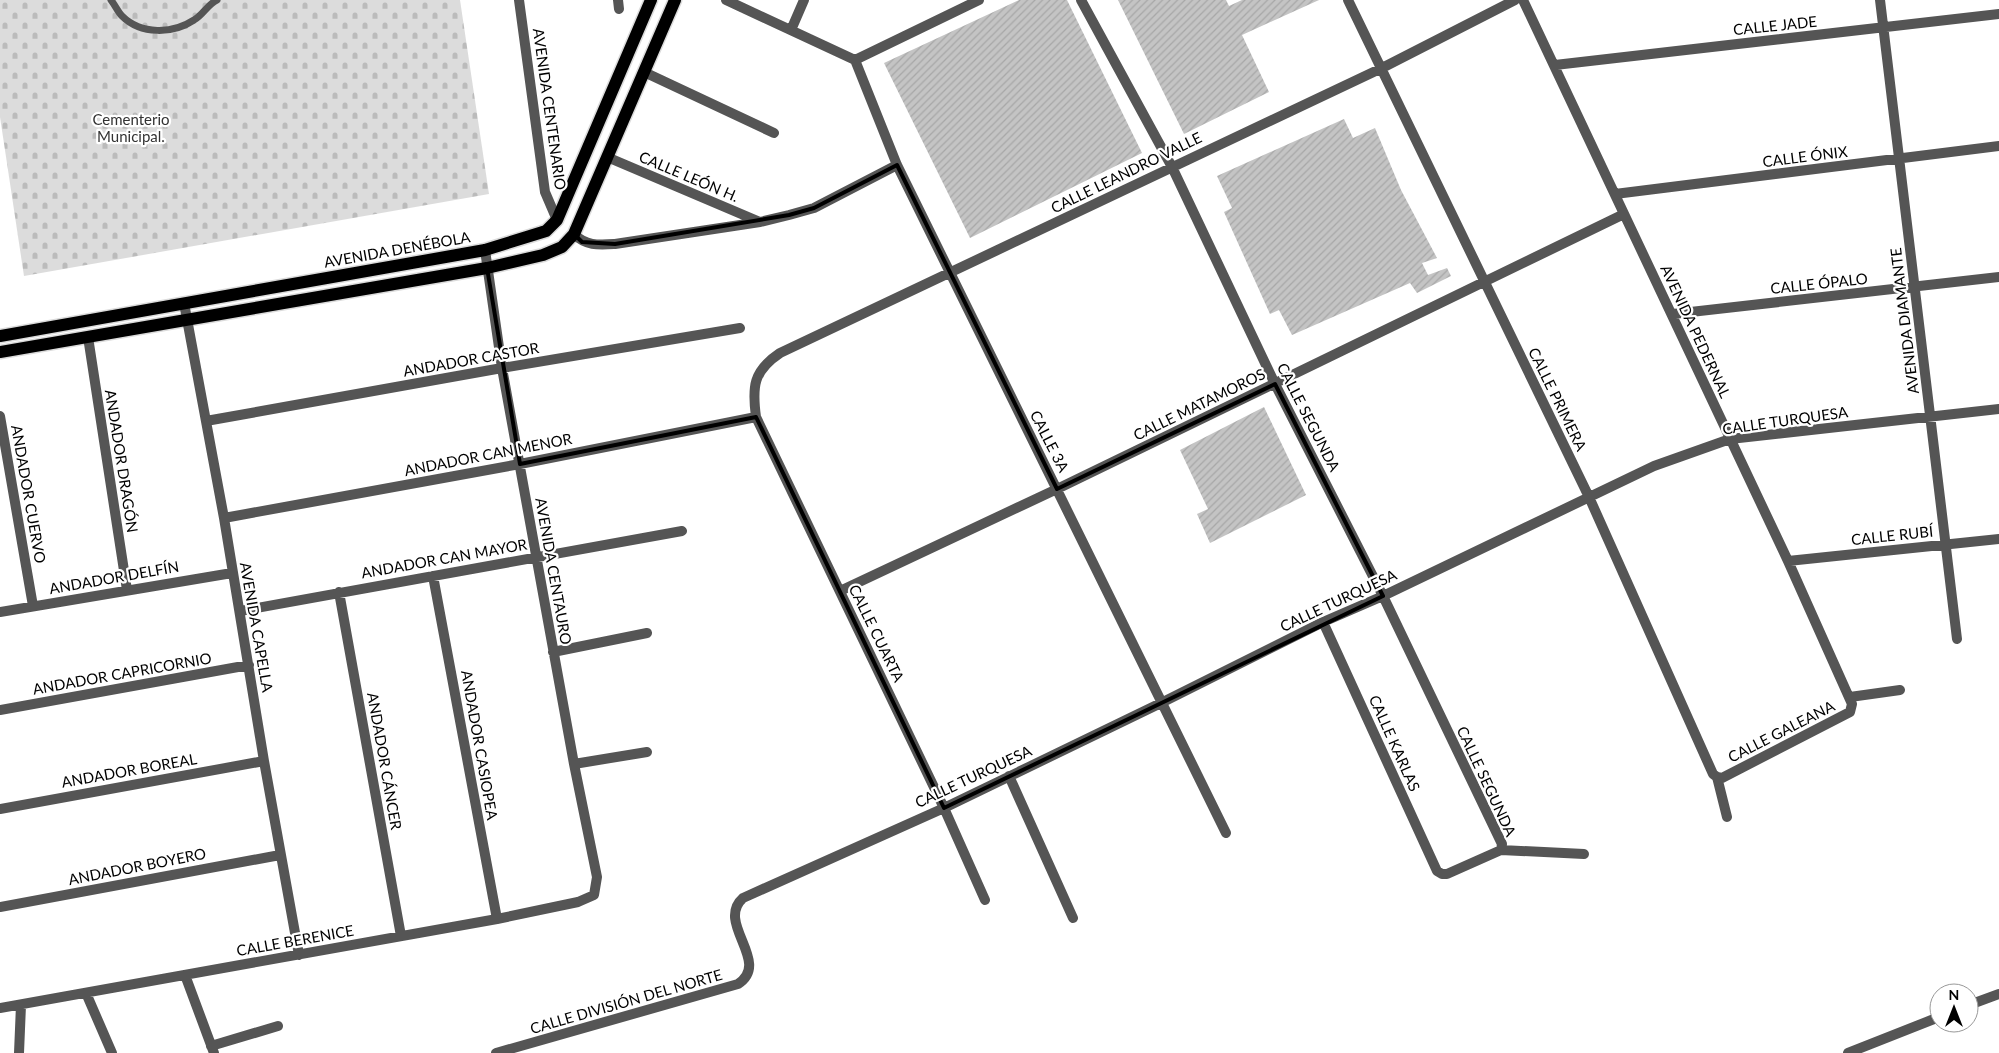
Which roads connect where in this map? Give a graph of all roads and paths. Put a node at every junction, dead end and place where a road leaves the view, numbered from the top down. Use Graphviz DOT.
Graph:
graph roads {
  1 [pos="111,0"];
  2 [pos="218,0"];
  3 [pos="519,0"];
  4 [pos="651,0"];
  5 [pos="675,0"];
  6 [pos="726,0"];
  7 [pos="804,0"];
  8 [pos="979,0"];
  9 [pos="1081,0"];
  10 [pos="1348,0"];
  11 [pos="1515,0"];
  12 [pos="1523,0"];
  13 [pos="1880,0"];
  14 [pos="1999,14"];
  15 [pos="1884,28"];
  16 [pos="791,30"];
  17 [pos="855,60"];
  18 [pos="1555,64"];
  19 [pos="1382,68"];
  20 [pos="644,72"];
  21 [pos="774,133"];
  22 [pos="1999,146"];
  23 [pos="607,158"];
  24 [pos="1899,159"];
  25 [pos="897,165"];
  26 [pos="1172,167"];
  27 [pos="1615,194"];
  28 [pos="1624,214"];
  29 [pos="556,220"];
  30 [pos="760,222"];
  31 [pos="574,234"];
  32 [pos="485,250"];
  33 [pos="487,268"];
  34 [pos="949,274"];
  35 [pos="345,275"];
  36 [pos="1999,278"];
  37 [pos="1484,282"];
  38 [pos="1915,288"];
  39 [pos="348,292"];
  40 [pos="184,303"];
  41 [pos="1673,314"];
  42 [pos="188,319"];
  43 [pos="740,328"];
  44 [pos="0,336"];
  45 [pos="88,337"];
  46 [pos="0,352"];
  47 [pos="502,368"];
  48 [pos="757,378"];
  49 [pos="1274,384"];
  50 [pos="1999,409"];
  51 [pos="0,416"];
  52 [pos="756,417"];
  53 [pos="1931,418"];
  54 [pos="206,421"];
  55 [pos="1730,439"];
  56 [pos="520,464"];
  57 [pos="1058,489"];
  58 [pos="1590,496"];
  59 [pos="224,518"];
  60 [pos="682,531"];
  61 [pos="1999,539"];
  62 [pos="1946,545"];
  63 [pos="536,557"];
  64 [pos="1788,560"];
  65 [pos="232,573"];
  66 [pos="433,576"];
  67 [pos="127,590"];
  68 [pos="840,591"];
  69 [pos="339,592"];
  70 [pos="1383,596"];
  71 [pos="33,606"];
  72 [pos="240,611"];
  73 [pos="0,612"];
  74 [pos="1324,622"];
  75 [pos="647,633"];
  76 [pos="1957,639"];
  77 [pos="553,652"];
  78 [pos="249,665"];
  79 [pos="1900,690"];
  80 [pos="1851,700"];
  81 [pos="1161,704"];
  82 [pos="0,710"];
  83 [pos="647,752"];
  84 [pos="264,761"];
  85 [pos="574,764"];
  86 [pos="1009,776"];
  87 [pos="1717,777"];
  88 [pos="944,808"];
  89 [pos="0,809"];
  90 [pos="1726,817"];
  91 [pos="1226,833"];
  92 [pos="1501,850"];
  93 [pos="1584,854"];
  94 [pos="280,855"];
  95 [pos="594,895"];
  96 [pos="985,900"];
  97 [pos="0,907"];
  98 [pos="1073,918"];
  99 [pos="497,919"];
  100 [pos="401,936"];
  101 [pos="299,955"];
  102 [pos="750,962"];
  103 [pos="186,975"];
  104 [pos="86,993"];
  105 [pos="1999,994"];
  106 [pos="1979,1001"];
  107 [pos="21,1005"];
  108 [pos="0,1008"];
  109 [pos="1929,1021"];
  110 [pos="278,1026"];
  111 [pos="213,1049"];
  112 [pos="19,1053"];
  113 [pos="112,1053"];
  114 [pos="496,1053"];
  115 [pos="1848,1053"];
  1 -- 2 [label="lane"];
  3 -- 29 [label="street, AVENIDA CENTENARIO"];
  4 -- 29 [label="main road, AVENIDA DENÉBOLA"];
  5 -- 20 [label="main road"];
  6 -- 16 [label="street"];
  7 -- 16 [label="street"];
  8 -- 17 [label="street"];
  9 -- 26 [label="street, CALLE SEGUNDA"];
  10 -- 19 [label="street, CALLE PRIMERA"];
  11 -- 19 [label="street, CALLE LEANDRO VALLE"];
  12 -- 18 [label="street, AVENIDA PEDERNAL"];
  13 -- 15 [label="street, AVENIDA DIAMANTE"];
  14 -- 15 [label="street, CALLE JADE"];
  15 -- 18 [label="street, CALLE JADE"];
  15 -- 24 [label="street, AVENIDA DIAMANTE"];
  16 -- 17 [label="street"];
  17 -- 25 [label="street, CALLE 3A"];
  18 -- 27 [label="street, AVENIDA PEDERNAL"];
  19 -- 26 [label="street, CALLE LEANDRO VALLE"];
  19 -- 37 [label="street, CALLE PRIMERA"];
  20 -- 21 [label="street"];
  20 -- 23 [label="main road"];
  22 -- 24 [label="street, CALLE ÓNIX"];
  23 -- 30 [label="street, CALLE LEÓN H."];
  23 -- 31 [label="main road"];
  24 -- 27 [label="street, CALLE ÓNIX"];
  24 -- 38 [label="street, AVENIDA DIAMANTE"];
  25 -- 30 [label="street"];
  25 -- 34 [label="street, CALLE 3A"];
  26 -- 34 [label="street, CALLE LEANDRO VALLE"];
  26 -- 49 [label="street, CALLE SEGUNDA"];
  27 -- 28 [label="street, AVENIDA PEDERNAL"];
  28 -- 37 [label="street, CALLE MATAMOROS"];
  28 -- 41 [label="street, AVENIDA PEDERNAL"];
  29 -- 32 [label="main road, AVENIDA DENÉBOLA"];
  30 -- 31 [label="street"];
  31 -- 33 [label="main road"];
  32 -- 33 [label="street, AVENIDA CENTAURO"];
  32 -- 35 [label="main road, AVENIDA DENÉBOLA"];
  33 -- 39 [label="main road"];
  33 -- 47 [label="street, AVENIDA CENTAURO"];
  34 -- 48 [label="street, CALLE LEANDRO VALLE"];
  34 -- 57 [label="street, CALLE 3A"];
  35 -- 39 [label="main road"];
  35 -- 40 [label="main road, AVENIDA DENÉBOLA"];
  36 -- 38 [label="street, CALLE ÓPALO"];
  37 -- 49 [label="street, CALLE MATAMOROS"];
  37 -- 58 [label="street, CALLE PRIMERA"];
  38 -- 41 [label="street, CALLE ÓPALO"];
  38 -- 53 [label="street, AVENIDA DIAMANTE"];
  39 -- 42 [label="main road"];
  40 -- 42 [label="street, AVENIDA CAPELLA"];
  40 -- 44 [label="main road, AVENIDA DENÉBOLA"];
  41 -- 55 [label="street, AVENIDA PEDERNAL"];
  42 -- 45 [label="main road"];
  42 -- 54 [label="street, AVENIDA CAPELLA"];
  43 -- 47 [label="street, ANDADOR CASTOR"];
  45 -- 46 [label="main road"];
  45 -- 67 [label="street, ANDADOR DRAGÓN"];
  47 -- 54 [label="street, ANDADOR CASTOR"];
  47 -- 56 [label="street, AVENIDA CENTAURO"];
  48 -- 52 [label="street, CALLE CUARTA"];
  49 -- 57 [label="street, CALLE MATAMOROS"];
  49 -- 70 [label="street, CALLE SEGUNDA"];
  50 -- 53 [label="street, CALLE TURQUESA"];
  51 -- 71 [label="street, ANDADOR CUERVO"];
  52 -- 56 [label="street, ANDADOR CAN MENOR"];
  52 -- 68 [label="street, CALLE CUARTA"];
  53 -- 55 [label="street, CALLE TURQUESA"];
  53 -- 62 [label="street, AVENIDA DIAMANTE"];
  54 -- 59 [label="street, AVENIDA CAPELLA"];
  55 -- 58 [label="street, CALLE TURQUESA"];
  55 -- 64 [label="street, AVENIDA PEDERNAL"];
  56 -- 59 [label="street, ANDADOR CAN MENOR"];
  56 -- 63 [label="street, AVENIDA CENTAURO"];
  57 -- 68 [label="street, CALLE MATAMOROS"];
  57 -- 81 [label="street, CALLE 3A"];
  58 -- 70 [label="street, CALLE TURQUESA"];
  58 -- 87 [label="street, CALLE PRIMERA"];
  59 -- 65 [label="street, AVENIDA CAPELLA"];
  60 -- 63 [label="street, ANDADOR CAN MAYOR"];
  61 -- 62 [label="street, CALLE RUBÍ"];
  62 -- 64 [label="street, CALLE RUBÍ"];
  62 -- 76 [label="street, AVENIDA DIAMANTE"];
  63 -- 66 [label="street, ANDADOR CAN MAYOR"];
  63 -- 77 [label="street, AVENIDA CENTAURO"];
  64 -- 80 [label="street, AVENIDA PEDERNAL"];
  65 -- 67 [label="street, ANDADOR DELFÍN"];
  65 -- 72 [label="street, AVENIDA CAPELLA"];
  66 -- 69 [label="street, ANDADOR CAN MAYOR"];
  66 -- 99 [label="street, ANDADOR CASIOPEA"];
  67 -- 71 [label="street, ANDADOR DELFÍN"];
  68 -- 88 [label="street, CALLE CUARTA"];
  69 -- 72 [label="street, ANDADOR CAN MAYOR"];
  69 -- 100 [label="street, ANDADOR CÁNCER"];
  70 -- 74 [label="street, CALLE TURQUESA"];
  70 -- 92 [label="street, CALLE SEGUNDA"];
  71 -- 73 [label="street, ANDADOR DELFÍN"];
  72 -- 78 [label="street, AVENIDA CAPELLA"];
  74 -- 81 [label="street, CALLE TURQUESA"];
  74 -- 92 [label="street, CALLE KARLAS"];
  75 -- 77 [label="street"];
  77 -- 85 [label="street, AVENIDA CENTAURO"];
  78 -- 82 [label="street, ANDADOR CAPRICORNIO"];
  78 -- 84 [label="street, AVENIDA CAPELLA"];
  79 -- 80 [label="street, CALLE GALEANA"];
  80 -- 87 [label="street, CALLE GALEANA"];
  81 -- 86 [label="street, CALLE TURQUESA"];
  81 -- 91 [label="street, CALLE 3A"];
  83 -- 85 [label="street"];
  84 -- 89 [label="street, ANDADOR BOREAL"];
  84 -- 94 [label="street, AVENIDA CAPELLA"];
  85 -- 95 [label="street, AVENIDA CENTAURO"];
  86 -- 88 [label="street, CALLE TURQUESA"];
  86 -- 98 [label="street"];
  87 -- 90 [label="street, CALLE PRIMERA"];
  88 -- 96 [label="street, CALLE CUARTA"];
  88 -- 102 [label="street, CALLE TURQUESA"];
  92 -- 93 [label="street"];
  94 -- 97 [label="street, ANDADOR BOYERO"];
  94 -- 101 [label="street, AVENIDA CAPELLA"];
  95 -- 99 [label="street, CALLE BERENICE"];
  99 -- 100 [label="street, CALLE BERENICE"];
  100 -- 101 [label="street, CALLE BERENICE"];
  101 -- 103 [label="street, CALLE BERENICE"];
  102 -- 114 [label="street, CALLE DIVISIÓN DEL NORTE"];
  103 -- 104 [label="street, CALLE BERENICE"];
  103 -- 111 [label="street"];
  104 -- 107 [label="street, CALLE BERENICE"];
  104 -- 113 [label="street"];
  105 -- 106 [label="street"];
  107 -- 108 [label="street, CALLE BERENICE"];
  107 -- 112 [label="street"];
  109 -- 115 [label="street"];
  110 -- 111 [label="street"];
}
